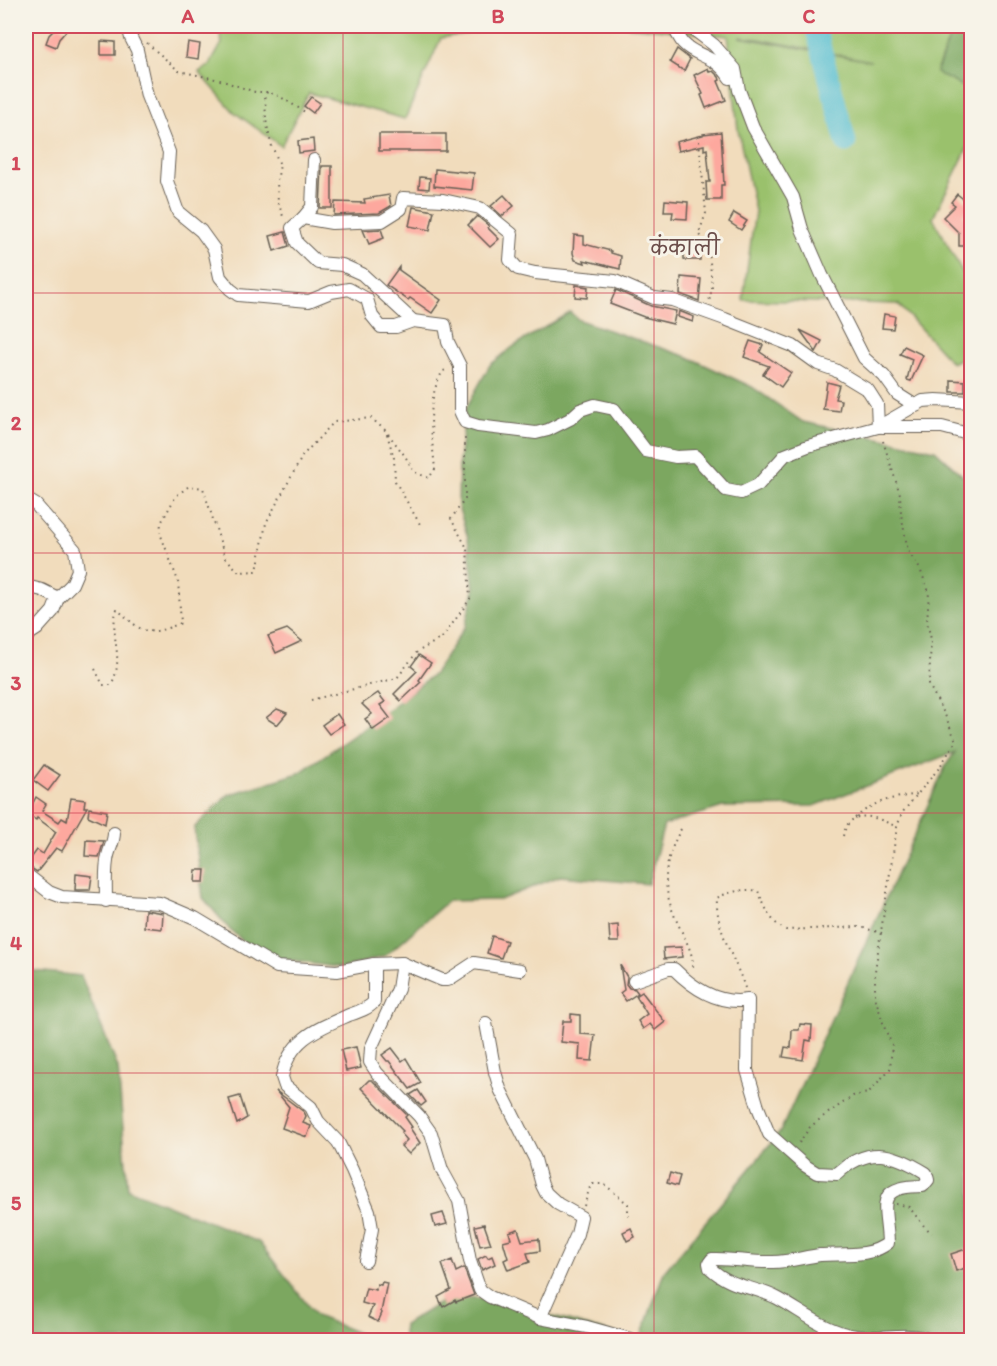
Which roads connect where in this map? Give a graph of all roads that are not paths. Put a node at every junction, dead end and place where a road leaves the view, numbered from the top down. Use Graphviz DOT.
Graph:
graph roads {
  1 [pos="128,26"];
  2 [pos="673,26"];
  3 [pos="689,26"];
  4 [pos="739,109"];
  5 [pos="314,160"];
  6 [pos="303,218"];
  7 [pos="413,321"];
  8 [pos="972,402"];
  9 [pos="916,406"];
  10 [pos="878,427"];
  11 [pos="972,435"];
  12 [pos="26,499"];
  13 [pos="26,586"];
  14 [pos="58,598"];
  15 [pos="26,636"];
  16 [pos="114,832"];
  17 [pos="26,874"];
  18 [pos="106,900"];
  19 [pos="402,963"];
  20 [pos="374,964"];
  21 [pos="520,970"];
  22 [pos="634,981"];
  23 [pos="486,1023"];
  24 [pos="366,1261"];
  25 [pos="540,1318"];
  26 [pos="634,1341"];
  27 [pos="930,1341"];
  1 -- 7 [label="street"];
  2 -- 4 [label="street"];
  3 -- 9 [label="street"];
  5 -- 6 [label="street"];
  6 -- 7 [label="street"];
  6 -- 10 [label="street"];
  7 -- 10 [label="street"];
  8 -- 9 [label="street"];
  9 -- 10 [label="street"];
  10 -- 11 [label="street"];
  12 -- 14 [label="street"];
  13 -- 14 [label="street"];
  14 -- 15 [label="street"];
  16 -- 18 [label="street"];
  17 -- 18 [label="street"];
  18 -- 20 [label="street"];
  19 -- 20 [label="street"];
  19 -- 21 [label="street"];
  19 -- 25 [label="street"];
  20 -- 24 [label="street"];
  22 -- 27 [label="street"];
  23 -- 25 [label="street"];
  25 -- 26 [label="street"];
}
